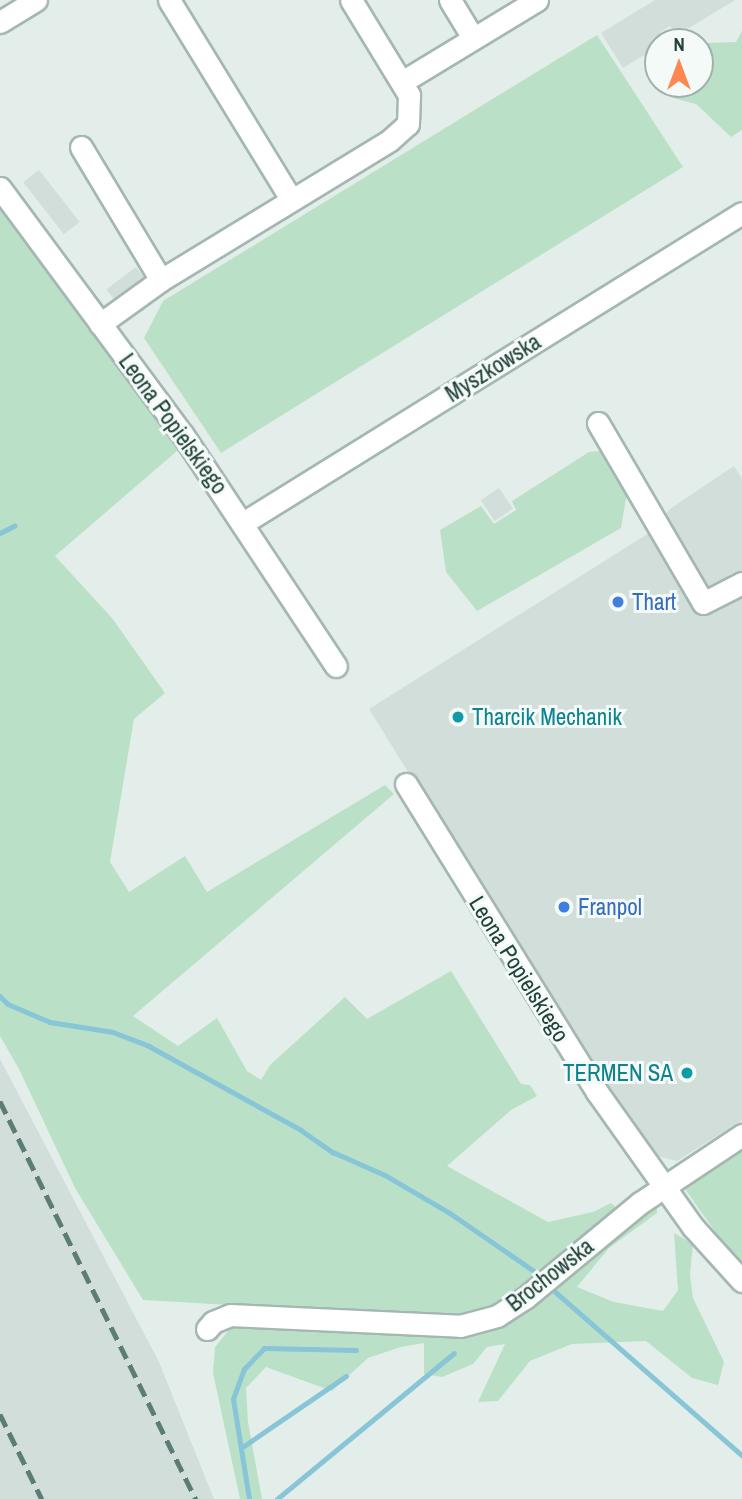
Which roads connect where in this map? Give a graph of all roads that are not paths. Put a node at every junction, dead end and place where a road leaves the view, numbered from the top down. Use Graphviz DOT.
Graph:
graph roads {
  1 [pos="36,0"];
  2 [pos="169,0"];
  3 [pos="351,0"];
  4 [pos="450,0"];
  5 [pos="537,0"];
  6 [pos="0,22"];
  7 [pos="473,38"];
  8 [pos="402,82"];
  9 [pos="81,147"];
  10 [pos="0,188"];
  11 [pos="291,200"];
  12 [pos="742,213"];
  13 [pos="161,280"];
  14 [pos="100,324"];
  15 [pos="598,423"];
  16 [pos="243,523"];
  17 [pos="742,583"];
  18 [pos="336,666"];
  19 [pos="406,784"];
  20 [pos="742,1135"];
  21 [pos="663,1186"];
  22 [pos="742,1281"];
  23 [pos="208,1329"];
  1 -- 6 [label="street"];
  2 -- 11 [label="street"];
  3 -- 8 [label="street"];
  4 -- 7 [label="street"];
  5 -- 7 [label="street"];
  7 -- 8 [label="street"];
  8 -- 11 [label="street"];
  9 -- 13 [label="street"];
  10 -- 14 [label="street, Leona Popielskiego"];
  11 -- 13 [label="street"];
  12 -- 16 [label="street, Myszkowska"];
  13 -- 14 [label="street"];
  14 -- 16 [label="street, Leona Popielskiego"];
  15 -- 17 [label="street"];
  16 -- 18 [label="street, Leona Popielskiego"];
  19 -- 21 [label="street, Leona Popielskiego"];
  20 -- 21 [label="street, Brochowska"];
  21 -- 22 [label="street, Leona Popielskiego"];
  21 -- 23 [label="street, Brochowska"];
}
